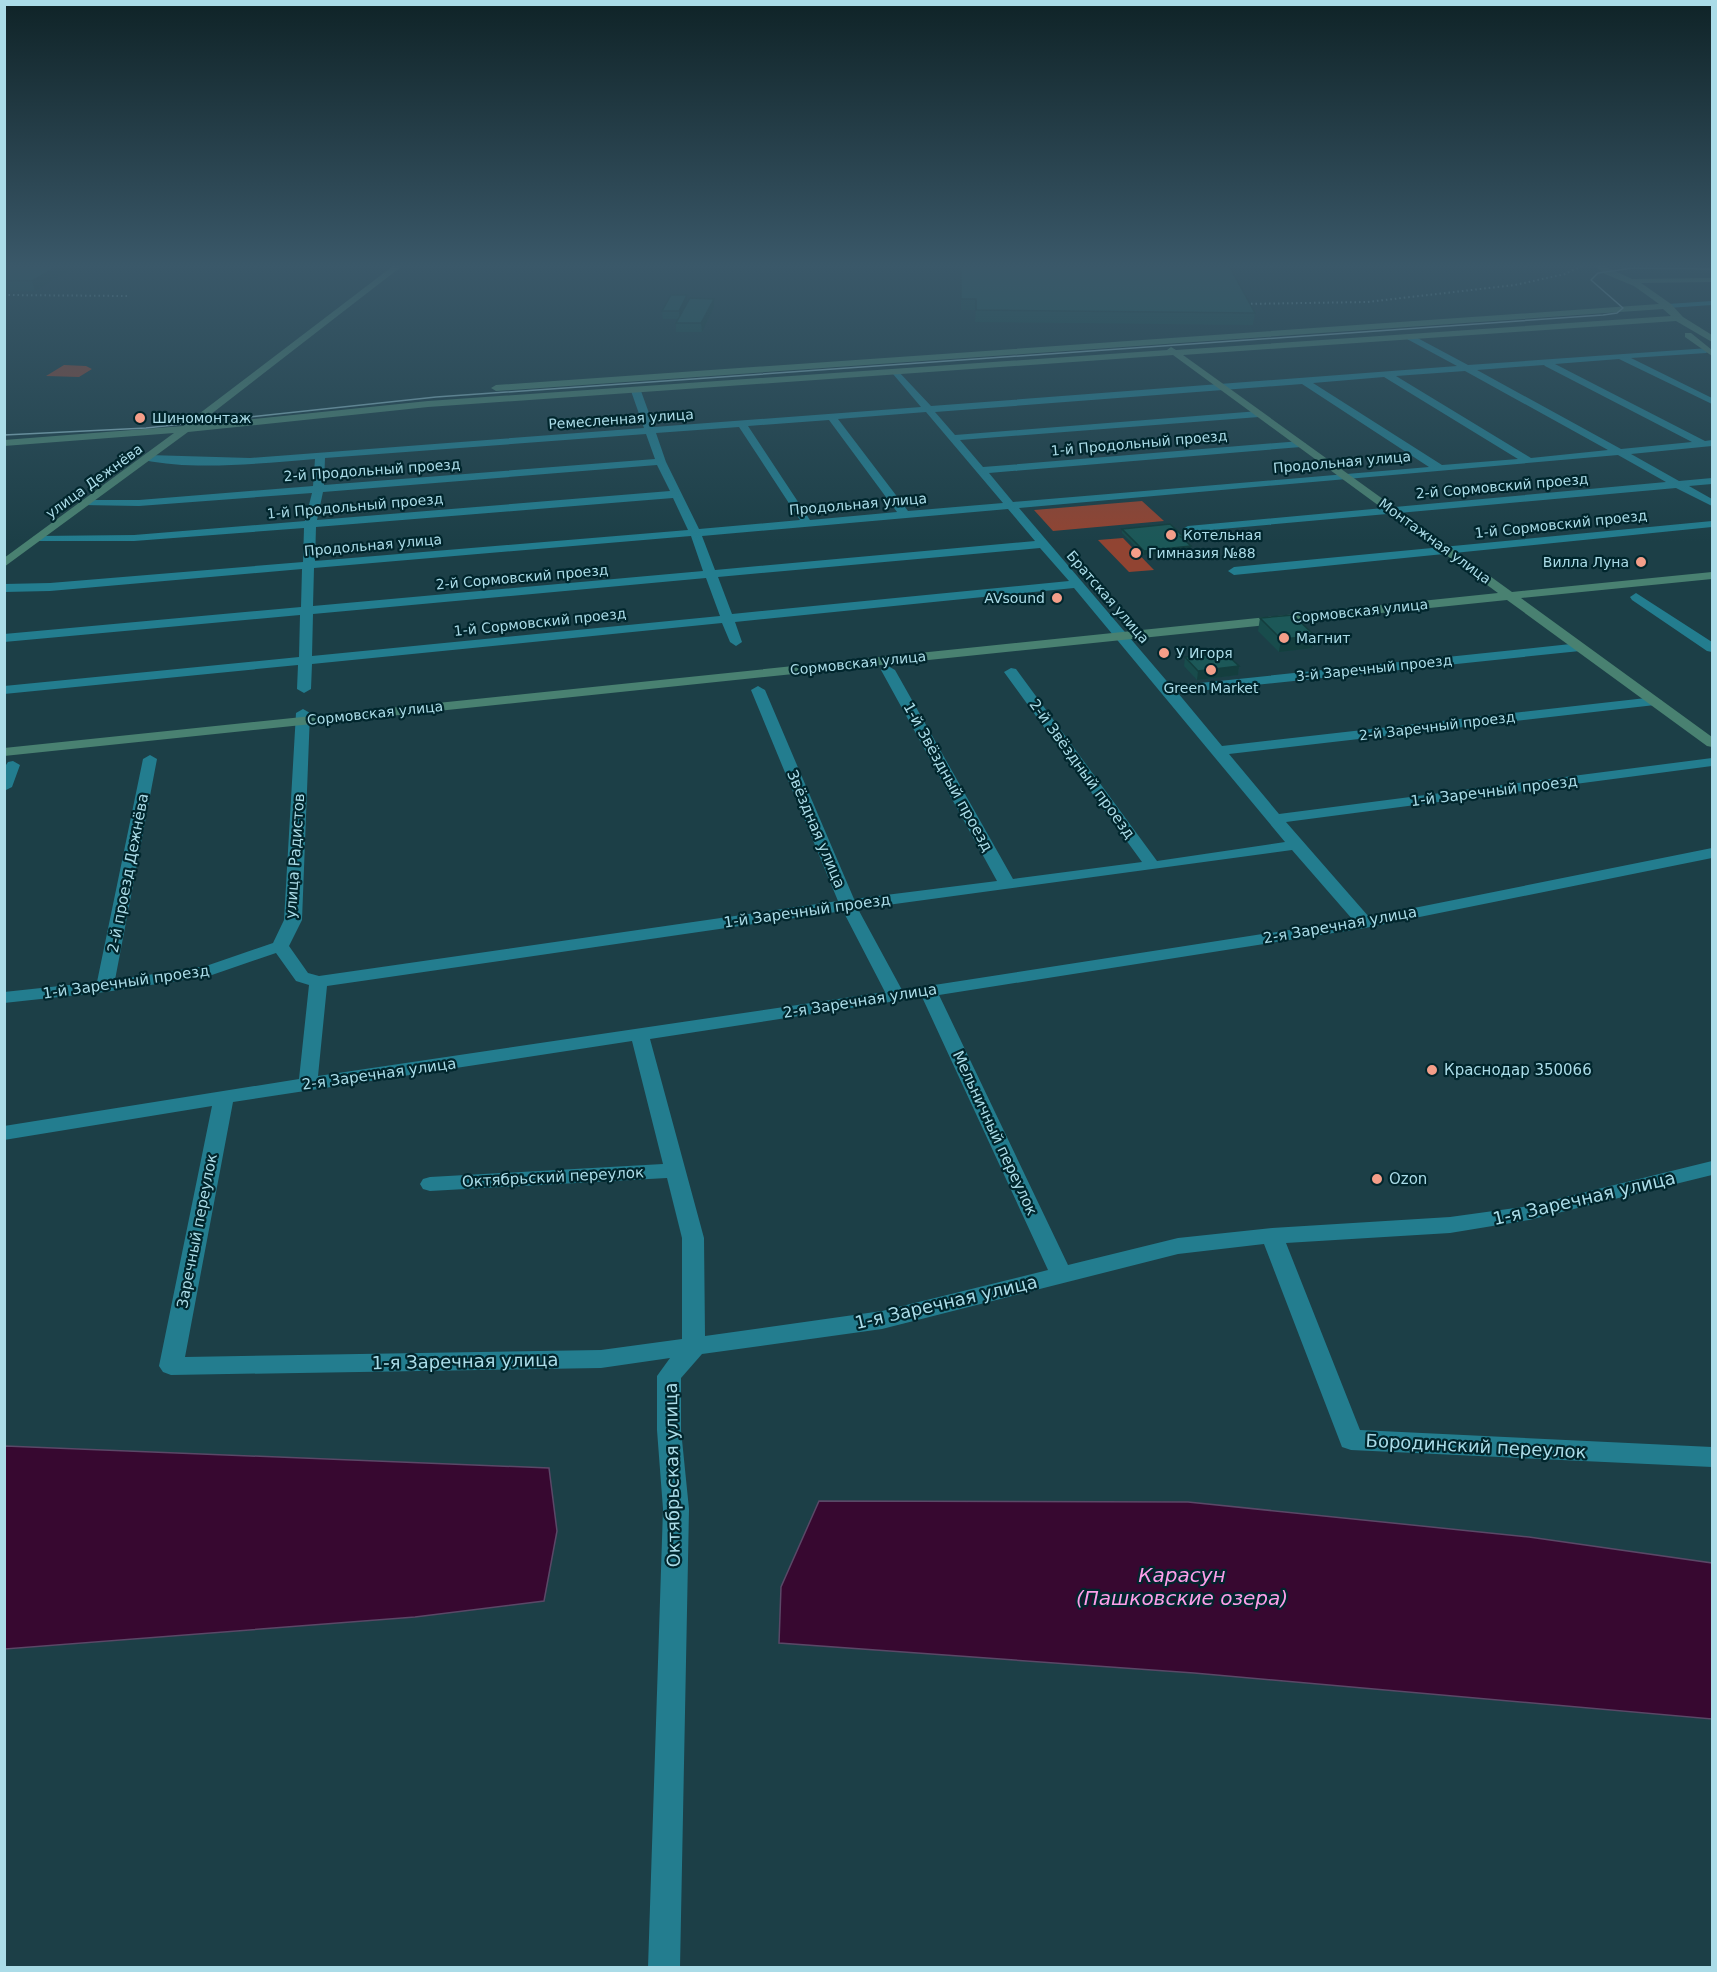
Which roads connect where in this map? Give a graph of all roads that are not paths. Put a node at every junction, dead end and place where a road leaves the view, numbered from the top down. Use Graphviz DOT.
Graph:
graph roads {
  1 [pos="278,358"];
  2 [pos="909,358"];
  3 [pos="1109,358"];
  4 [pos="1182,358"];
  5 [pos="1448,358"];
  6 [pos="1608,358"];
  7 [pos="1623,358"];
  8 [pos="1546,363"];
  9 [pos="1468,369"];
  10 [pos="898,374"];
  11 [pos="1387,375"];
  12 [pos="1304,381"];
  13 [pos="1222,387"];
  14 [pos="483,389"];
  15 [pos="636,391"];
  16 [pos="436,393"];
  17 [pos="1713,401"];
  18 [pos="928,410"];
  19 [pos="1259,414"];
  20 [pos="203,415"];
  21 [pos="832,417"];
  22 [pos="742,424"];
  23 [pos="185,429"];
  24 [pos="649,430"];
  25 [pos="951,438"];
  26 [pos="4,443"];
  27 [pos="1707,443"];
  28 [pos="1301,444"];
  29 [pos="1618,452"];
  30 [pos="320,455"];
  31 [pos="148,458"];
  32 [pos="1529,461"];
  33 [pos="661,462"];
  34 [pos="1440,469"];
  35 [pos="980,471"];
  36 [pos="1346,477"];
  37 [pos="1713,482"];
  38 [pos="1678,484"];
  39 [pos="318,489"];
  40 [pos="676,494"];
  41 [pos="86,503"];
  42 [pos="1713,503"];
  43 [pos="1010,506"];
  44 [pos="1394,511"];
  45 [pos="905,515"];
  46 [pos="807,524"];
  47 [pos="1713,524"];
  48 [pos="310,525"];
  49 [pos="1188,529"];
  50 [pos="695,533"];
  51 [pos="37,539"];
  52 [pos="1043,544"];
  53 [pos="1447,550"];
  54 [pos="4,564"];
  55 [pos="307,566"];
  56 [pos="1713,568"];
  57 [pos="1234,571"];
  58 [pos="711,574"];
  59 [pos="1713,575"];
  60 [pos="1078,584"];
  61 [pos="4,588"];
  62 [pos="1506,593"];
  63 [pos="1636,597"];
  64 [pos="307,612"];
  65 [pos="727,618"];
  66 [pos="1118,632"];
  67 [pos="4,638"];
  68 [pos="736,642"];
  69 [pos="1580,647"];
  70 [pos="1713,648"];
  71 [pos="306,660"];
  72 [pos="888,670"];
  73 [pos="1011,672"];
  74 [pos="304,689"];
  75 [pos="4,690"];
  76 [pos="758,690"];
  77 [pos="1168,690"];
  78 [pos="1655,701"];
  79 [pos="303,717"];
  80 [pos="1713,743"];
  81 [pos="4,744"];
  82 [pos="1219,751"];
  83 [pos="4,752"];
  84 [pos="150,759"];
  85 [pos="1713,762"];
  86 [pos="13,765"];
  87 [pos="4,788"];
  88 [pos="1275,819"];
  89 [pos="1296,845"];
  90 [pos="1713,853"];
  91 [pos="1153,866"];
  92 [pos="1008,885"];
  93 [pos="848,905"];
  94 [pos="1365,923"];
  95 [pos="280,946"];
  96 [pos="318,982"];
  97 [pos="105,987"];
  98 [pos="928,990"];
  99 [pos="896,996"];
  100 [pos="4,998"];
  101 [pos="640,1035"];
  102 [pos="308,1084"];
  103 [pos="224,1097"];
  104 [pos="4,1133"];
  105 [pos="1713,1168"];
  106 [pos="677,1170"];
  107 [pos="430,1184"];
  108 [pos="1272,1236"];
  109 [pos="1062,1276"];
  110 [pos="694,1347"];
  111 [pos="171,1366"];
  112 [pos="1713,1457"];
  113 [pos="664,1968"];
  1 -- 20 [label="street, улица Дежнёва"];
  2 -- 14 [label="street"];
  3 -- 10 [label="street"];
  4 -- 13 [label="street, Монтажная улица"];
  5 -- 9 [label="street"];
  6 -- 8 [label="street, Ремесленная улица"];
  7 -- 17 [label="street"];
  8 -- 9 [label="street, Ремесленная улица"];
  8 -- 27 [label="street"];
  9 -- 11 [label="street, Ремесленная улица"];
  9 -- 29 [label="street"];
  10 -- 15 [label="street"];
  10 -- 18 [label="street, Братская улица"];
  11 -- 12 [label="street, Ремесленная улица"];
  11 -- 32 [label="street"];
  12 -- 13 [label="street, Ремесленная улица"];
  12 -- 34 [label="street"];
  13 -- 18 [label="street, Ремесленная улица"];
  13 -- 19 [label="street, Монтажная улица"];
  15 -- 23 [label="street"];
  15 -- 24 [label="street"];
  16 -- 20 [label="street"];
  18 -- 21 [label="street, Ремесленная улица"];
  18 -- 25 [label="street, Братская улица"];
  19 -- 25 [label="street"];
  19 -- 28 [label="street, Монтажная улица"];
  20 -- 23 [label="street, улица Дежнёва"];
  21 -- 22 [label="street, Ремесленная улица"];
  21 -- 45 [label="street"];
  22 -- 24 [label="street, Ремесленная улица"];
  22 -- 46 [label="street"];
  23 -- 26 [label="street"];
  23 -- 31 [label="street, улица Дежнёва"];
  24 -- 30 [label="street, Ремесленная улица"];
  24 -- 33 [label="street"];
  25 -- 35 [label="street, Братская улица"];
  27 -- 29 [label="street, Продольная улица"];
  28 -- 35 [label="street, 1-й Продольный проезд"];
  28 -- 36 [label="street, Монтажная улица"];
  29 -- 32 [label="street, Продольная улица"];
  29 -- 38 [label="street"];
  30 -- 31 [label="street, Ремесленная улица"];
  30 -- 39 [label="street"];
  31 -- 41 [label="street, улица Дежнёва"];
  32 -- 34 [label="street, Продольная улица"];
  33 -- 39 [label="street, 2-й Продольный проезд"];
  33 -- 40 [label="street"];
  34 -- 36 [label="street, Продольная улица"];
  35 -- 43 [label="street, Братская улица"];
  36 -- 43 [label="street, Продольная улица"];
  36 -- 44 [label="street, Монтажная улица"];
  37 -- 38 [label="street, 2-й Сормовский проезд"];
  38 -- 42 [label="street"];
  38 -- 44 [label="street, 2-й Сормовский проезд"];
  39 -- 41 [label="street, 2-й Продольный проезд"];
  39 -- 48 [label="street"];
  40 -- 48 [label="street, 1-й Продольный проезд"];
  40 -- 50 [label="street"];
  41 -- 51 [label="street, улица Дежнёва"];
  43 -- 45 [label="street, Продольная улица"];
  43 -- 52 [label="street, Братская улица"];
  44 -- 49 [label="street, 2-й Сормовский проезд"];
  44 -- 53 [label="street, Монтажная улица"];
  45 -- 46 [label="street, Продольная улица"];
  46 -- 50 [label="street, Продольная улица"];
  47 -- 53 [label="street, 1-й Сормовский проезд"];
  48 -- 51 [label="street, 1-й Продольный проезд"];
  48 -- 55 [label="street"];
  50 -- 55 [label="street, Продольная улица"];
  50 -- 58 [label="street"];
  51 -- 54 [label="street, улица Дежнёва"];
  52 -- 58 [label="street, 2-й Сормовский проезд"];
  52 -- 60 [label="street, Братская улица"];
  53 -- 57 [label="street, 1-й Сормовский проезд"];
  53 -- 62 [label="street, Монтажная улица"];
  55 -- 61 [label="street, Продольная улица"];
  55 -- 64 [label="street"];
  56 -- 62 [label="street, Сормовская улица"];
  58 -- 64 [label="street, 2-й Сормовский проезд"];
  58 -- 65 [label="street"];
  59 -- 62 [label="street, Сормовская улица"];
  60 -- 65 [label="street, 1-й Сормовский проезд"];
  60 -- 66 [label="street, Братская улица"];
  62 -- 66 [label="street, Сормовская улица"];
  62 -- 69 [label="street, Монтажная улица"];
  63 -- 70 [label="street"];
  64 -- 67 [label="street, 2-й Сормовский проезд"];
  64 -- 71 [label="street"];
  65 -- 68 [label="street"];
  65 -- 71 [label="street, 1-й Сормовский проезд"];
  66 -- 77 [label="street, Братская улица"];
  66 -- 79 [label="street, Сормовская улица"];
  69 -- 77 [label="street, 3-й Заречный проезд"];
  69 -- 78 [label="street, Монтажная улица"];
  71 -- 74 [label="street"];
  71 -- 75 [label="street, 1-й Сормовский проезд"];
  72 -- 92 [label="street, 1-й Звёздный проезд"];
  73 -- 91 [label="street, 2-й Звёздный проезд"];
  76 -- 93 [label="street, Звёздная улица"];
  77 -- 82 [label="street, Братская улица"];
  78 -- 80 [label="street, Монтажная улица"];
  78 -- 82 [label="street, 2-й Заречный проезд"];
  79 -- 81 [label="street, Сормовская улица"];
  79 -- 83 [label="street, Сормовская улица"];
  79 -- 95 [label="street, улица Радистов"];
  82 -- 88 [label="street, Братская улица"];
  84 -- 97 [label="street, 2-й проезд Дежнёва"];
  85 -- 88 [label="street, 1-й Заречный проезд"];
  86 -- 87 [label="street"];
  88 -- 89 [label="street, Братская улица"];
  89 -- 91 [label="street, 1-й Заречный проезд"];
  89 -- 94 [label="street, Братская улица"];
  90 -- 94 [label="street, 2-я Заречная улица"];
  91 -- 92 [label="street, 1-й Заречный проезд"];
  92 -- 93 [label="street, 1-й Заречный проезд"];
  93 -- 96 [label="street, 1-й Заречный проезд"];
  93 -- 99 [label="street, Звёздная улица"];
  94 -- 98 [label="street, 2-я Заречная улица"];
  95 -- 96 [label="street"];
  95 -- 97 [label="street, 1-й Заречный проезд"];
  96 -- 102 [label="street"];
  97 -- 100 [label="street, 1-й Заречный проезд"];
  98 -- 99 [label="street, 2-я Заречная улица"];
  98 -- 109 [label="street, Мельничный переулок"];
  99 -- 101 [label="street, 2-я Заречная улица"];
  101 -- 102 [label="street, 2-я Заречная улица"];
  101 -- 106 [label="street"];
  102 -- 103 [label="street, 2-я Заречная улица"];
  103 -- 104 [label="street, 2-я Заречная улица"];
  103 -- 111 [label="street, Заречный переулок"];
  105 -- 108 [label="street, 1-я Заречная улица"];
  106 -- 107 [label="street, Октябрьский переулок"];
  106 -- 110 [label="street"];
  108 -- 109 [label="street, 1-я Заречная улица"];
  108 -- 112 [label="street, Бородинский переулок"];
  109 -- 110 [label="street, 1-я Заречная улица"];
  110 -- 111 [label="street, 1-я Заречная улица"];
  110 -- 113 [label="street, Октябрьская улица"];
}
